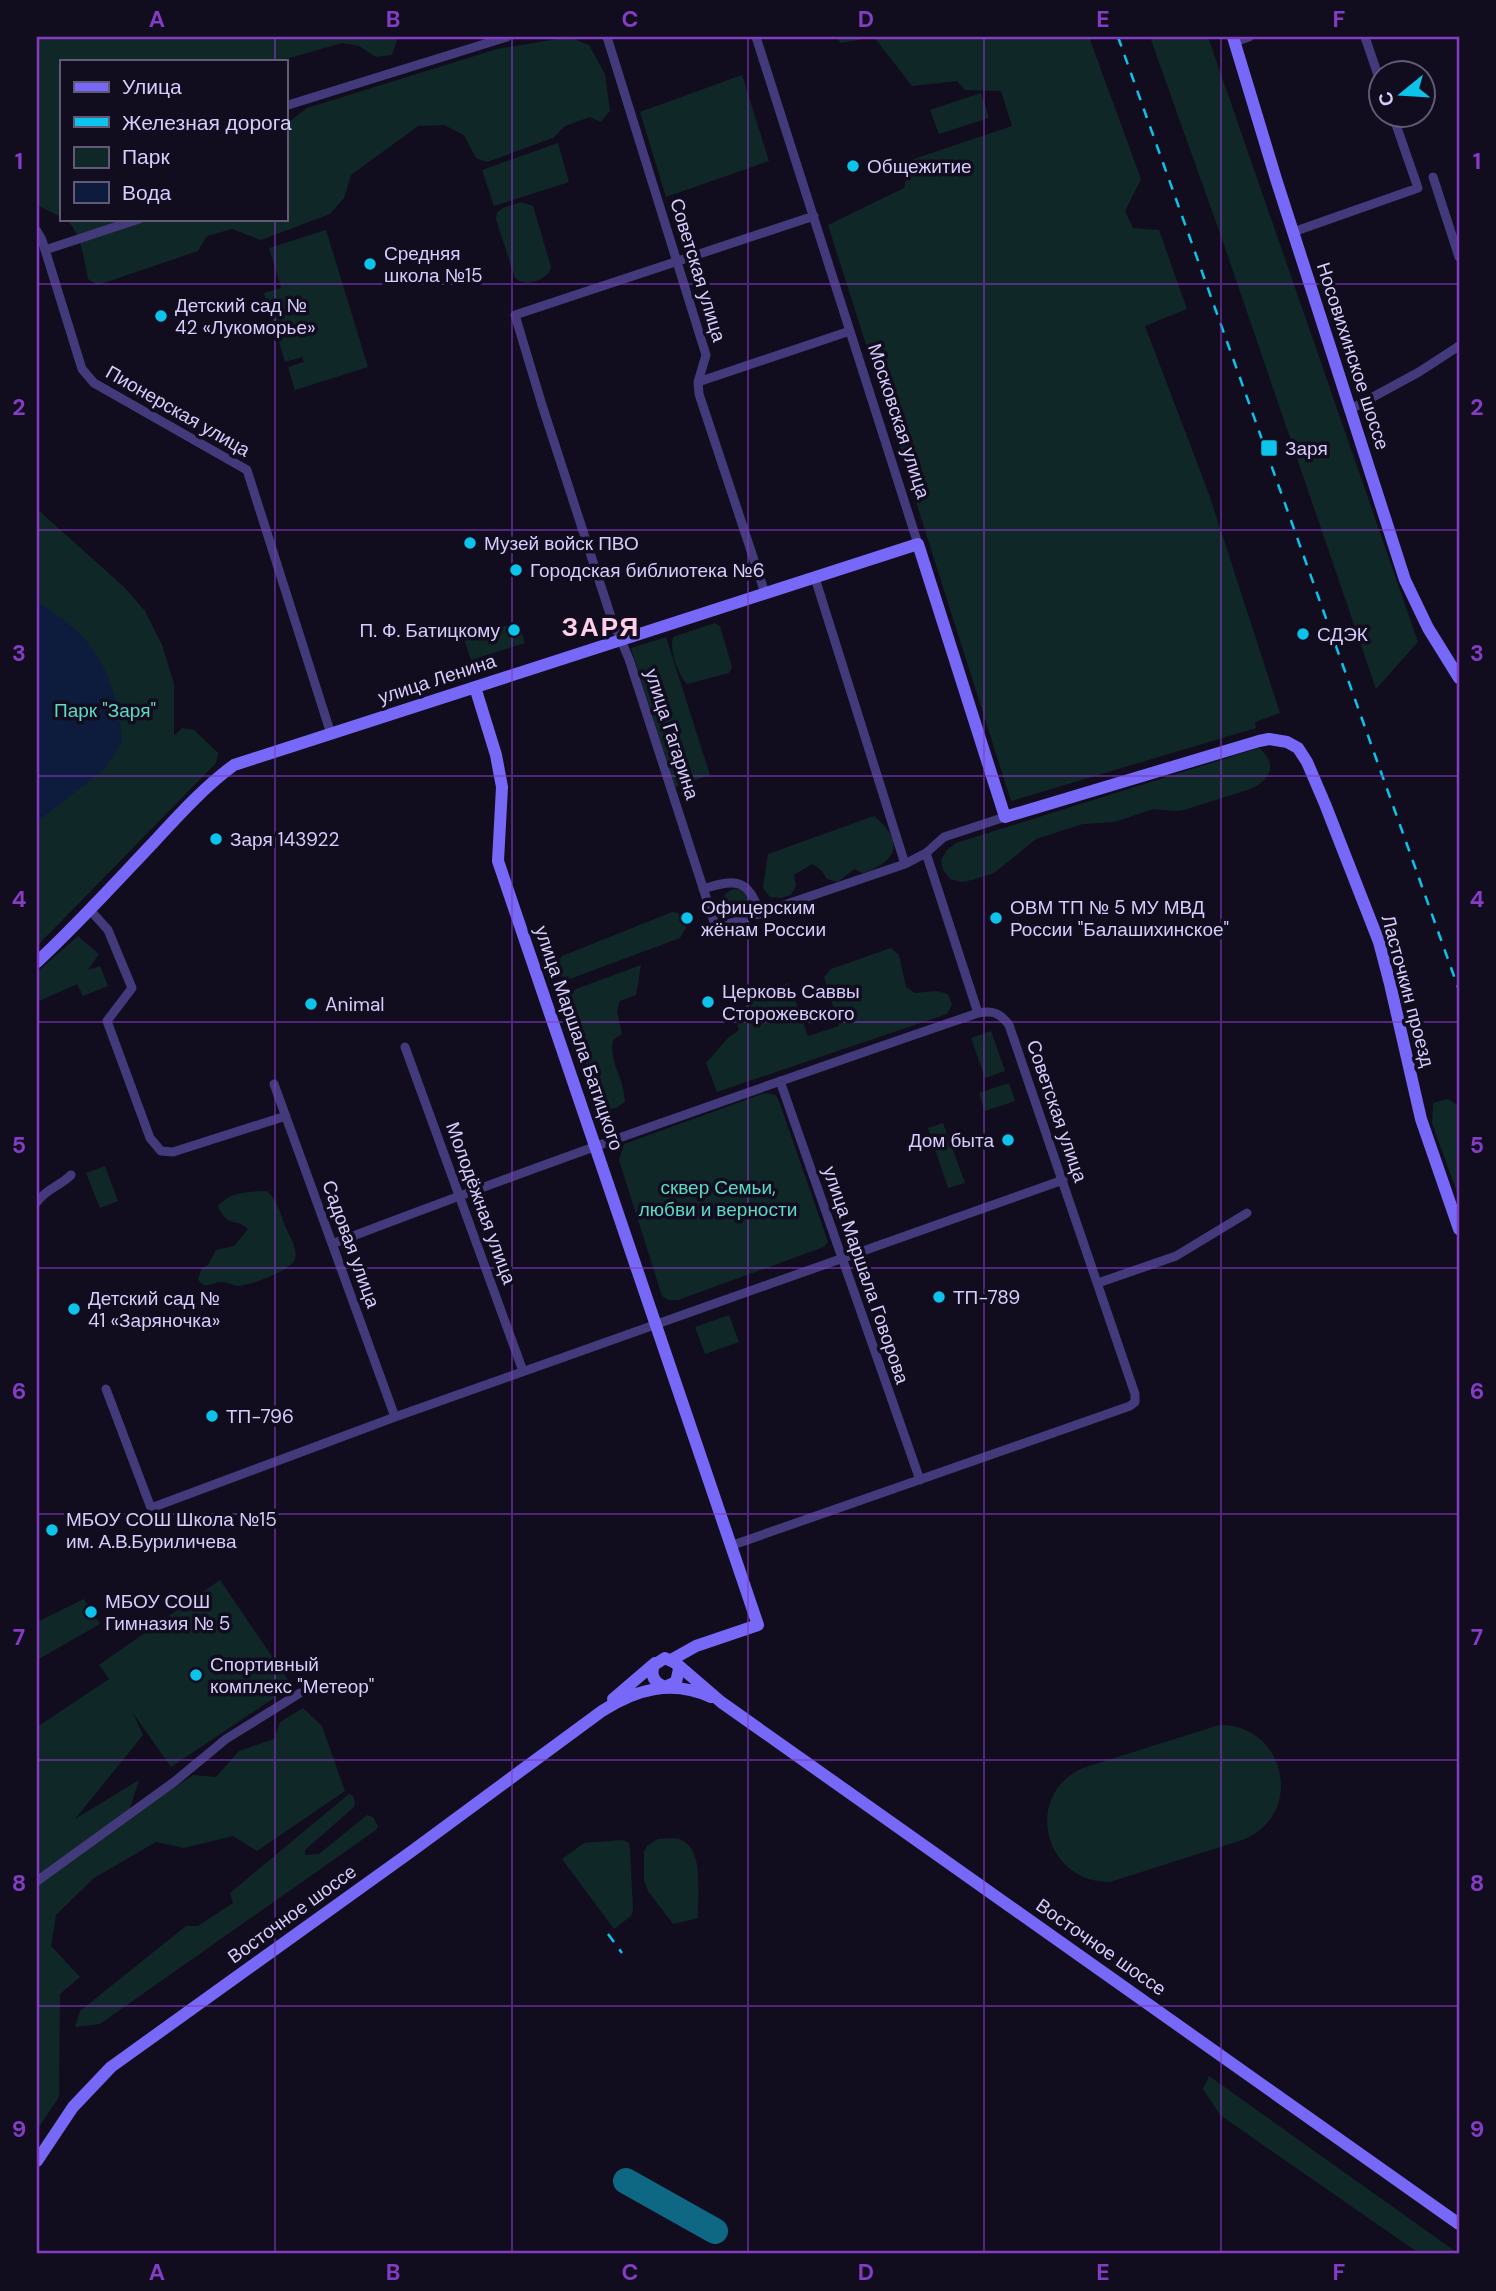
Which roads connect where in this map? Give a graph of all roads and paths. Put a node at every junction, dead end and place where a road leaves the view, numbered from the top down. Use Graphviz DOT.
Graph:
graph roads {
  1 [pos="507,37"];
  2 [pos="607,37"];
  3 [pos="756,37"];
  4 [pos="1249,37"];
  5 [pos="1365,37"];
  6 [pos="1234,39"];
  7 [pos="1374,60"];
  8 [pos="287,105"];
  9 [pos="1398,130"];
  10 [pos="1433,177"];
  11 [pos="814,216"];
  12 [pos="135,220"];
  13 [pos="37,231"];
  14 [pos="1293,232"];
  15 [pos="44,245"];
  16 [pos="1459,257"];
  17 [pos="677,262"];
  18 [pos="850,331"];
  19 [pos="1459,346"];
  20 [pos="698,382"];
  21 [pos="1349,410"];
  22 [pos="918,544"];
  23 [pos="815,578"];
  24 [pos="765,593"];
  25 [pos="621,640"];
  26 [pos="1459,678"];
  27 [pos="475,687"];
  28 [pos="331,734"];
  29 [pos="1005,817"];
  30 [pos="926,853"];
  31 [pos="905,864"];
  32 [pos="703,889"];
  33 [pos="90,911"];
  34 [pos="760,914"];
  35 [pos="37,961"];
  36 [pos="978,1013"];
  37 [pos="405,1047"];
  38 [pos="780,1081"];
  39 [pos="274,1084"];
  40 [pos="286,1116"];
  41 [pos="596,1146"];
  42 [pos="71,1175"];
  43 [pos="1063,1180"];
  44 [pos="459,1195"];
  45 [pos="37,1202"];
  46 [pos="1247,1213"];
  47 [pos="1459,1230"];
  48 [pos="332,1244"];
  49 [pos="842,1257"];
  50 [pos="1098,1283"];
  51 [pos="656,1323"];
  52 [pos="523,1371"];
  53 [pos="106,1389"];
  54 [pos="395,1417"];
  55 [pos="920,1480"];
  56 [pos="733,1545"];
  57 [pos="669,1661"];
  58 [pos="665,1687"];
  59 [pos="300,1693"];
  60 [pos="721,1702"];
  61 [pos="591,1719"];
  62 [pos="37,1881"];
  63 [pos="37,2161"];
  64 [pos="1459,2224"];
  1 -- 8 [label="street"];
  2 -- 17 [label="street, Советская улица"];
  3 -- 11 [label="street, Московская улица"];
  4 -- 6 [label="street"];
  5 -- 7 [label="street"];
  6 -- 14 [label="street, Носовихинское шоссе"];
  9 -- 14 [label="street"];
  10 -- 16 [label="street"];
  11 -- 17 [label="street"];
  11 -- 18 [label="street, Московская улица"];
  12 -- 15 [label="street"];
  13 -- 15 [label="street, Пионерская улица"];
  14 -- 21 [label="street, Носовихинское шоссе"];
  15 -- 28 [label="street, Пионерская улица"];
  17 -- 20 [label="street, Советская улица"];
  17 -- 25 [label="street, улица Гагарина"];
  18 -- 20 [label="street"];
  18 -- 22 [label="street, Московская улица"];
  19 -- 21 [label="street"];
  20 -- 24 [label="street, Советская улица"];
  21 -- 26 [label="street, Носовихинское шоссе"];
  22 -- 23 [label="street, улица Ленина"];
  22 -- 29 [label="street, Московская улица"];
  23 -- 24 [label="street, улица Ленина"];
  23 -- 31 [label="street"];
  24 -- 25 [label="street, улица Ленина"];
  25 -- 27 [label="street, улица Ленина"];
  25 -- 32 [label="street, улица Гагарина"];
  27 -- 28 [label="street, улица Ленина"];
  27 -- 41 [label="street, улица Маршала Батицкого"];
  28 -- 33 [label="street, улица Ленина"];
  29 -- 30 [label="street"];
  29 -- 47 [label="street, Ласточкин проезд"];
  30 -- 31 [label="street"];
  30 -- 36 [label="street"];
  31 -- 34 [label="street"];
  32 -- 34 [label="street"];
  32 -- 34 [label="street, улица Гагарина"];
  33 -- 35 [label="street, улица Ленина"];
  33 -- 40 [label="street"];
  36 -- 38 [label="street"];
  36 -- 43 [label="street, Советская улица"];
  37 -- 44 [label="street, Молодёжная улица"];
  38 -- 41 [label="street"];
  38 -- 49 [label="street, улица Маршала Говорова"];
  39 -- 40 [label="street, Садовая улица"];
  40 -- 48 [label="street, Садовая улица"];
  41 -- 44 [label="street"];
  41 -- 51 [label="street, улица Маршала Батицкого"];
  42 -- 45 [label="street"];
  43 -- 49 [label="street"];
  43 -- 50 [label="street, Советская улица"];
  44 -- 48 [label="street"];
  44 -- 52 [label="street, Молодёжная улица"];
  46 -- 50 [label="street"];
  48 -- 54 [label="street, Садовая улица"];
  49 -- 51 [label="street"];
  49 -- 55 [label="street, улица Маршала Говорова"];
  50 -- 55 [label="street, Советская улица"];
  51 -- 52 [label="street"];
  51 -- 56 [label="street, улица Маршала Батицкого"];
  52 -- 54 [label="street"];
  53 -- 54 [label="street"];
  55 -- 56 [label="street"];
  56 -- 57 [label="street, улица Маршала Батицкого"];
  57 -- 58 [label="street"];
  57 -- 58 [label="street"];
  57 -- 60 [label="street, Восточное шоссе"];
  57 -- 61 [label="street, Восточное шоссе"];
  58 -- 60 [label="street, Восточное шоссе"];
  58 -- 61 [label="street, Восточное шоссе"];
  59 -- 62 [label="street"];
  60 -- 64 [label="street, Восточное шоссе"];
  61 -- 63 [label="street, Восточное шоссе"];
}
